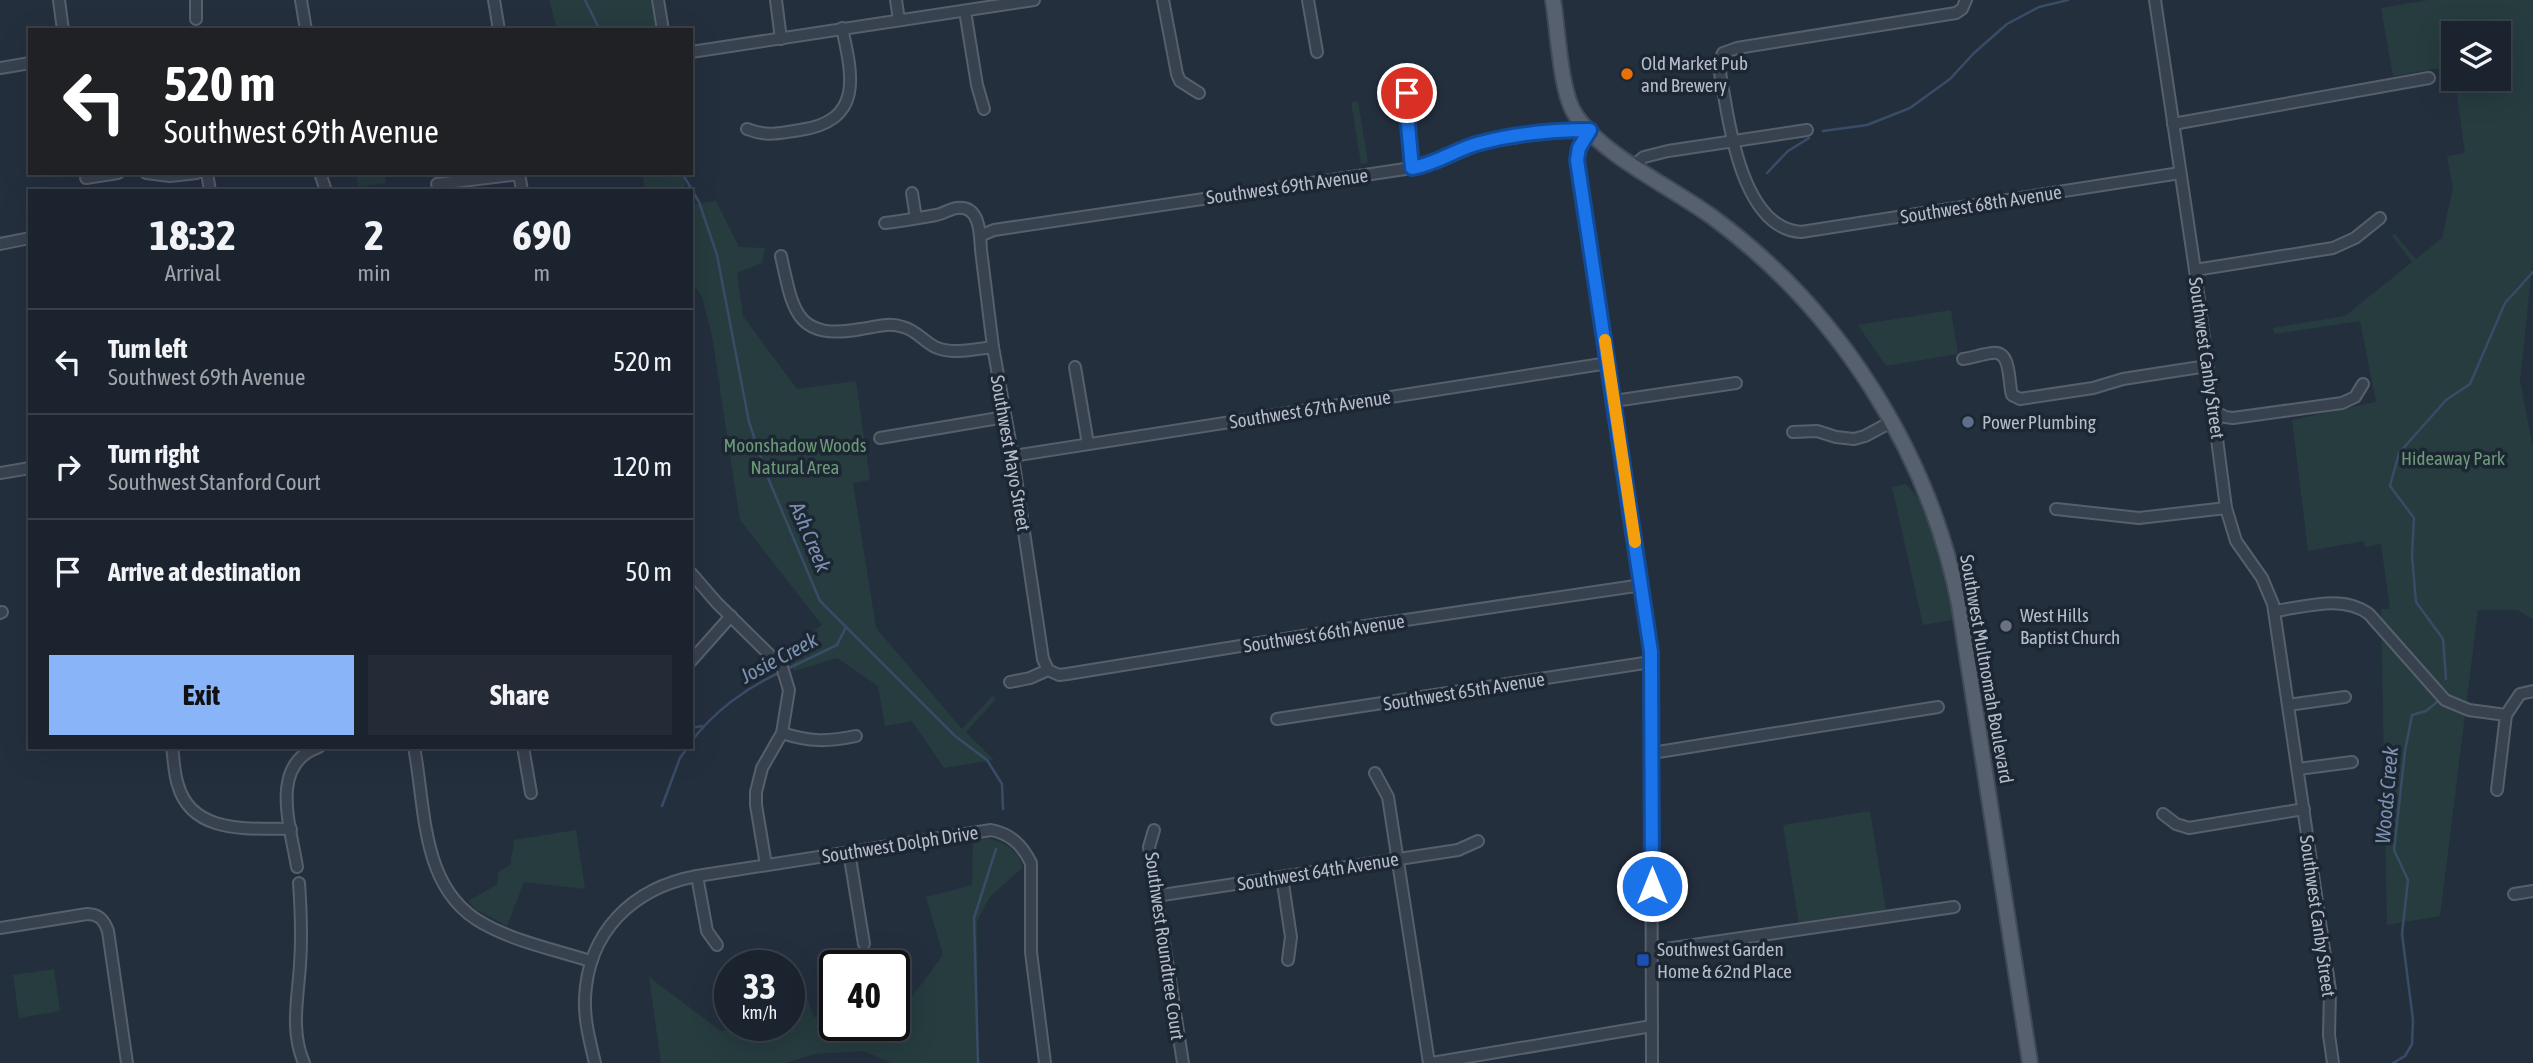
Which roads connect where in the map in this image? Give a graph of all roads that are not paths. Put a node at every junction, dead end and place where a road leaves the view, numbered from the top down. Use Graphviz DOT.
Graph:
graph roads {
  1 [pos="59,0"];
  2 [pos="196,0"];
  3 [pos="301,0"];
  4 [pos="494,0"];
  5 [pos="657,0"];
  6 [pos="776,0"];
  7 [pos="896,0"];
  8 [pos="1034,0"];
  9 [pos="1163,0"];
  10 [pos="1308,0"];
  11 [pos="1553,0"];
  12 [pos="1966,0"];
  13 [pos="2155,0"];
  14 [pos="965,11"];
  15 [pos="195,19"];
  16 [pos="899,20"];
  17 [pos="63,28"];
  18 [pos="306,28"];
  19 [pos="499,28"];
  20 [pos="663,28"];
  21 [pos="842,28"];
  22 [pos="781,38"];
  23 [pos="693,52"];
  24 [pos="1317,52"];
  25 [pos="28,63"];
  26 [pos="0,68"];
  27 [pos="2429,78"];
  28 [pos="1410,81"];
  29 [pos="1199,93"];
  30 [pos="984,109"];
  31 [pos="2173,124"];
  32 [pos="747,129"];
  33 [pos="1590,130"];
  34 [pos="1807,130"];
  35 [pos="1732,141"];
  36 [pos="1634,165"];
  37 [pos="1412,168"];
  38 [pos="2180,173"];
  39 [pos="504,175"];
  40 [pos="437,184"];
  41 [pos="912,193"];
  42 [pos="916,218"];
  43 [pos="2380,218"];
  44 [pos="885,223"];
  45 [pos="982,235"];
  46 [pos="28,238"];
  47 [pos="0,244"];
  48 [pos="781,256"];
  49 [pos="2195,270"];
  50 [pos="993,347"];
  51 [pos="1963,359"];
  52 [pos="1608,363"];
  53 [pos="2207,366"];
  54 [pos="1076,368"];
  55 [pos="1736,383"];
  56 [pos="2363,384"];
  57 [pos="1614,401"];
  58 [pos="2214,411"];
  59 [pos="1005,417"];
  60 [pos="1891,422"];
  61 [pos="1793,432"];
  62 [pos="880,438"];
  63 [pos="1088,444"];
  64 [pos="1013,456"];
  65 [pos="28,468"];
  66 [pos="0,473"];
  67 [pos="2226,508"];
  68 [pos="2056,509"];
  69 [pos="693,575"];
  70 [pos="1642,585"];
  71 [pos="2275,611"];
  72 [pos="731,616"];
  73 [pos="693,659"];
  74 [pos="1651,662"];
  75 [pos="1048,670"];
  76 [pos="1010,682"];
  77 [pos="2533,691"];
  78 [pos="2345,697"];
  79 [pos="2288,705"];
  80 [pos="1938,707"];
  81 [pos="2506,715"];
  82 [pos="1277,719"];
  83 [pos="782,733"];
  84 [pos="856,736"];
  85 [pos="172,749"];
  86 [pos="317,749"];
  87 [pos="414,749"];
  88 [pos="523,749"];
  89 [pos="1652,753"];
  90 [pos="2353,762"];
  91 [pos="2298,769"];
  92 [pos="1375,773"];
  93 [pos="2497,790"];
  94 [pos="531,793"];
  95 [pos="2304,809"];
  96 [pos="2163,814"];
  97 [pos="291,829"];
  98 [pos="1154,830"];
  99 [pos="1478,841"];
  100 [pos="849,852"];
  101 [pos="1398,858"];
  102 [pos="766,865"];
  103 [pos="297,867"];
  104 [pos="697,876"];
  105 [pos="1282,877"];
  106 [pos="299,883"];
  107 [pos="2533,891"];
  108 [pos="2514,894"];
  109 [pos="1156,896"];
  110 [pos="1954,907"];
  111 [pos="0,928"];
  112 [pos="864,944"];
  113 [pos="717,945"];
  114 [pos="1652,951"];
  115 [pos="1288,960"];
  116 [pos="590,961"];
  117 [pos="1652,1026"];
  118 [pos="127,1063"];
  119 [pos="304,1063"];
  120 [pos="595,1063"];
  121 [pos="1045,1063"];
  122 [pos="1182,1063"];
  123 [pos="1430,1063"];
  124 [pos="1652,1063"];
  125 [pos="2030,1063"];
  126 [pos="2333,1063"];
  1 -- 17 [label="street"];
  2 -- 15 [label="street"];
  3 -- 18 [label="street"];
  4 -- 19 [label="street"];
  5 -- 20 [label="street"];
  6 -- 22 [label="street"];
  7 -- 16 [label="street"];
  8 -- 14 [label="street"];
  9 -- 29 [label="street"];
  10 -- 24 [label="street"];
  11 -- 33 [label="main road, Southwest Multnomah Boulevard"];
  12 -- 35 [label="street"];
  13 -- 31 [label="street, Southwest Canby Street"];
  14 -- 16 [label="street"];
  14 -- 30 [label="street"];
  16 -- 21 [label="street"];
  21 -- 22 [label="street"];
  21 -- 32 [label="street"];
  22 -- 23 [label="street"];
  25 -- 26 [label="street"];
  27 -- 31 [label="street"];
  28 -- 37 [label="street"];
  31 -- 38 [label="street, Southwest Canby Street"];
  33 -- 36 [label="main road, Southwest Multnomah Boulevard"];
  33 -- 37 [label="street, Southwest 69th Avenue"];
  33 -- 52 [label="street"];
  34 -- 35 [label="street"];
  35 -- 36 [label="street"];
  35 -- 38 [label="street, Southwest 68th Avenue"];
  36 -- 60 [label="main road, Southwest Multnomah Boulevard"];
  37 -- 45 [label="street, Southwest 69th Avenue"];
  38 -- 49 [label="street, Southwest Canby Street"];
  39 -- 40 [label="street"];
  41 -- 42 [label="street"];
  42 -- 44 [label="street"];
  42 -- 45 [label="street"];
  43 -- 49 [label="street"];
  45 -- 50 [label="street, Southwest Mayo Street"];
  46 -- 47 [label="street"];
  48 -- 50 [label="street"];
  49 -- 53 [label="street, Southwest Canby Street"];
  50 -- 59 [label="street, Southwest Mayo Street"];
  51 -- 53 [label="street"];
  52 -- 57 [label="street"];
  52 -- 63 [label="street, Southwest 67th Avenue"];
  53 -- 58 [label="street, Southwest Canby Street"];
  54 -- 63 [label="street"];
  55 -- 57 [label="street"];
  56 -- 58 [label="street"];
  57 -- 70 [label="street"];
  58 -- 67 [label="street, Southwest Canby Street"];
  59 -- 62 [label="street"];
  59 -- 64 [label="street, Southwest Mayo Street"];
  60 -- 61 [label="street"];
  60 -- 125 [label="main road, Southwest Multnomah Boulevard"];
  63 -- 64 [label="street, Southwest 67th Avenue"];
  64 -- 75 [label="street, Southwest Mayo Street"];
  65 -- 66 [label="street"];
  67 -- 68 [label="street"];
  67 -- 71 [label="street, Southwest Canby Street"];
  69 -- 72 [label="street"];
  70 -- 74 [label="street"];
  70 -- 75 [label="street, Southwest 66th Avenue"];
  71 -- 79 [label="street, Southwest Canby Street"];
  71 -- 81 [label="street"];
  72 -- 73 [label="street"];
  72 -- 83 [label="street"];
  74 -- 82 [label="street, Southwest 65th Avenue"];
  74 -- 89 [label="street"];
  75 -- 76 [label="street, Southwest 66th Avenue"];
  77 -- 81 [label="street"];
  78 -- 79 [label="street"];
  79 -- 91 [label="street, Southwest Canby Street"];
  80 -- 89 [label="street"];
  81 -- 93 [label="street"];
  83 -- 84 [label="street"];
  83 -- 102 [label="street"];
  85 -- 97 [label="street"];
  86 -- 97 [label="street"];
  87 -- 116 [label="street"];
  88 -- 94 [label="street"];
  89 -- 114 [label="street"];
  90 -- 91 [label="street"];
  91 -- 95 [label="street, Southwest Canby Street"];
  92 -- 101 [label="street"];
  95 -- 96 [label="street"];
  95 -- 126 [label="street, Southwest Canby Street"];
  97 -- 103 [label="street"];
  98 -- 109 [label="street, Southwest Roundtree Court"];
  99 -- 101 [label="street, Southwest 64th Avenue"];
  100 -- 102 [label="street, Southwest Dolph Drive"];
  100 -- 112 [label="street"];
  100 -- 121 [label="street, Southwest Dolph Drive"];
  101 -- 105 [label="street, Southwest 64th Avenue"];
  101 -- 123 [label="street"];
  102 -- 104 [label="street, Southwest Dolph Drive"];
  104 -- 113 [label="street"];
  104 -- 116 [label="street, Southwest Dolph Drive"];
  105 -- 109 [label="street, Southwest 64th Avenue"];
  105 -- 115 [label="street"];
  106 -- 119 [label="street"];
  107 -- 108 [label="street"];
  109 -- 122 [label="street, Southwest Roundtree Court"];
  110 -- 114 [label="street"];
  111 -- 118 [label="street"];
  114 -- 117 [label="street"];
  116 -- 120 [label="street"];
  117 -- 123 [label="street"];
  117 -- 124 [label="street"];
}
